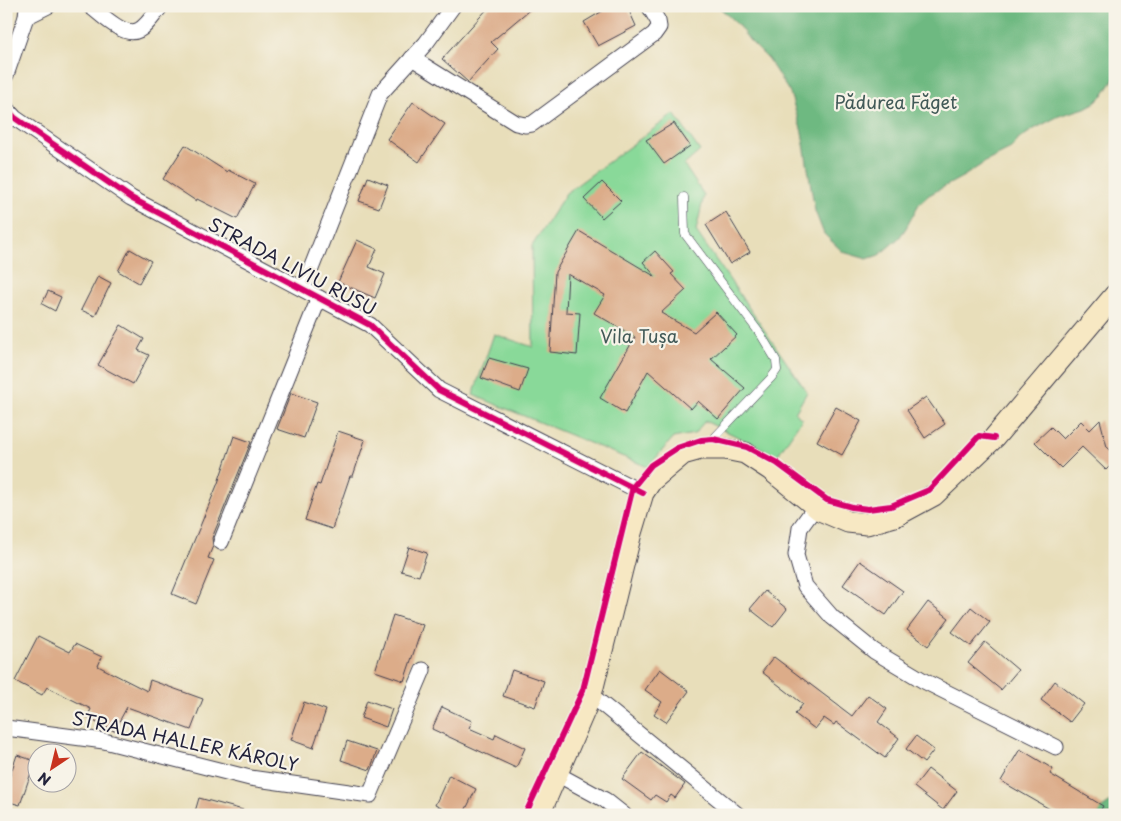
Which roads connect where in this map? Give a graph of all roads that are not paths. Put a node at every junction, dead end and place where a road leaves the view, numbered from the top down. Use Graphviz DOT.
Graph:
graph roads {
  1 [pos="48,6"];
  2 [pos="90,6"];
  3 [pos="161,6"];
  4 [pos="453,6"];
  5 [pos="649,6"];
  6 [pos="26,12"];
  7 [pos="412,58"];
  8 [pos="6,75"];
  9 [pos="9,118"];
  10 [pos="684,197"];
  11 [pos="304,289"];
  12 [pos="1114,297"];
  13 [pos="318,298"];
  14 [pos="711,449"];
  15 [pos="643,492"];
  16 [pos="816,506"];
  17 [pos="221,542"];
  18 [pos="423,670"];
  19 [pos="591,695"];
  20 [pos="6,728"];
  21 [pos="1056,747"];
  22 [pos="557,774"];
  23 [pos="539,815"];
  24 [pos="624,815"];
  25 [pos="738,815"];
  1 -- 6 [label="street"];
  2 -- 3 [label="street"];
  4 -- 7 [label="street"];
  5 -- 7 [label="street"];
  6 -- 8 [label="street"];
  7 -- 11 [label="street"];
  9 -- 11 [label="street, STRADA LIVIU RUSU"];
  10 -- 14 [label="lane"];
  11 -- 13 [label="street, STRADA LIVIU RUSU"];
  12 -- 16 [label="main road"];
  13 -- 15 [label="street, STRADA LIVIU RUSU"];
  13 -- 17 [label="street"];
  14 -- 15 [label="main road"];
  14 -- 16 [label="main road"];
  15 -- 19 [label="main road"];
  16 -- 21 [label="street"];
  18 -- 20 [label="street, STRADA HALLER KÁROLY"];
  19 -- 22 [label="main road"];
  19 -- 25 [label="street"];
  22 -- 23 [label="main road"];
  22 -- 24 [label="street"];
}
